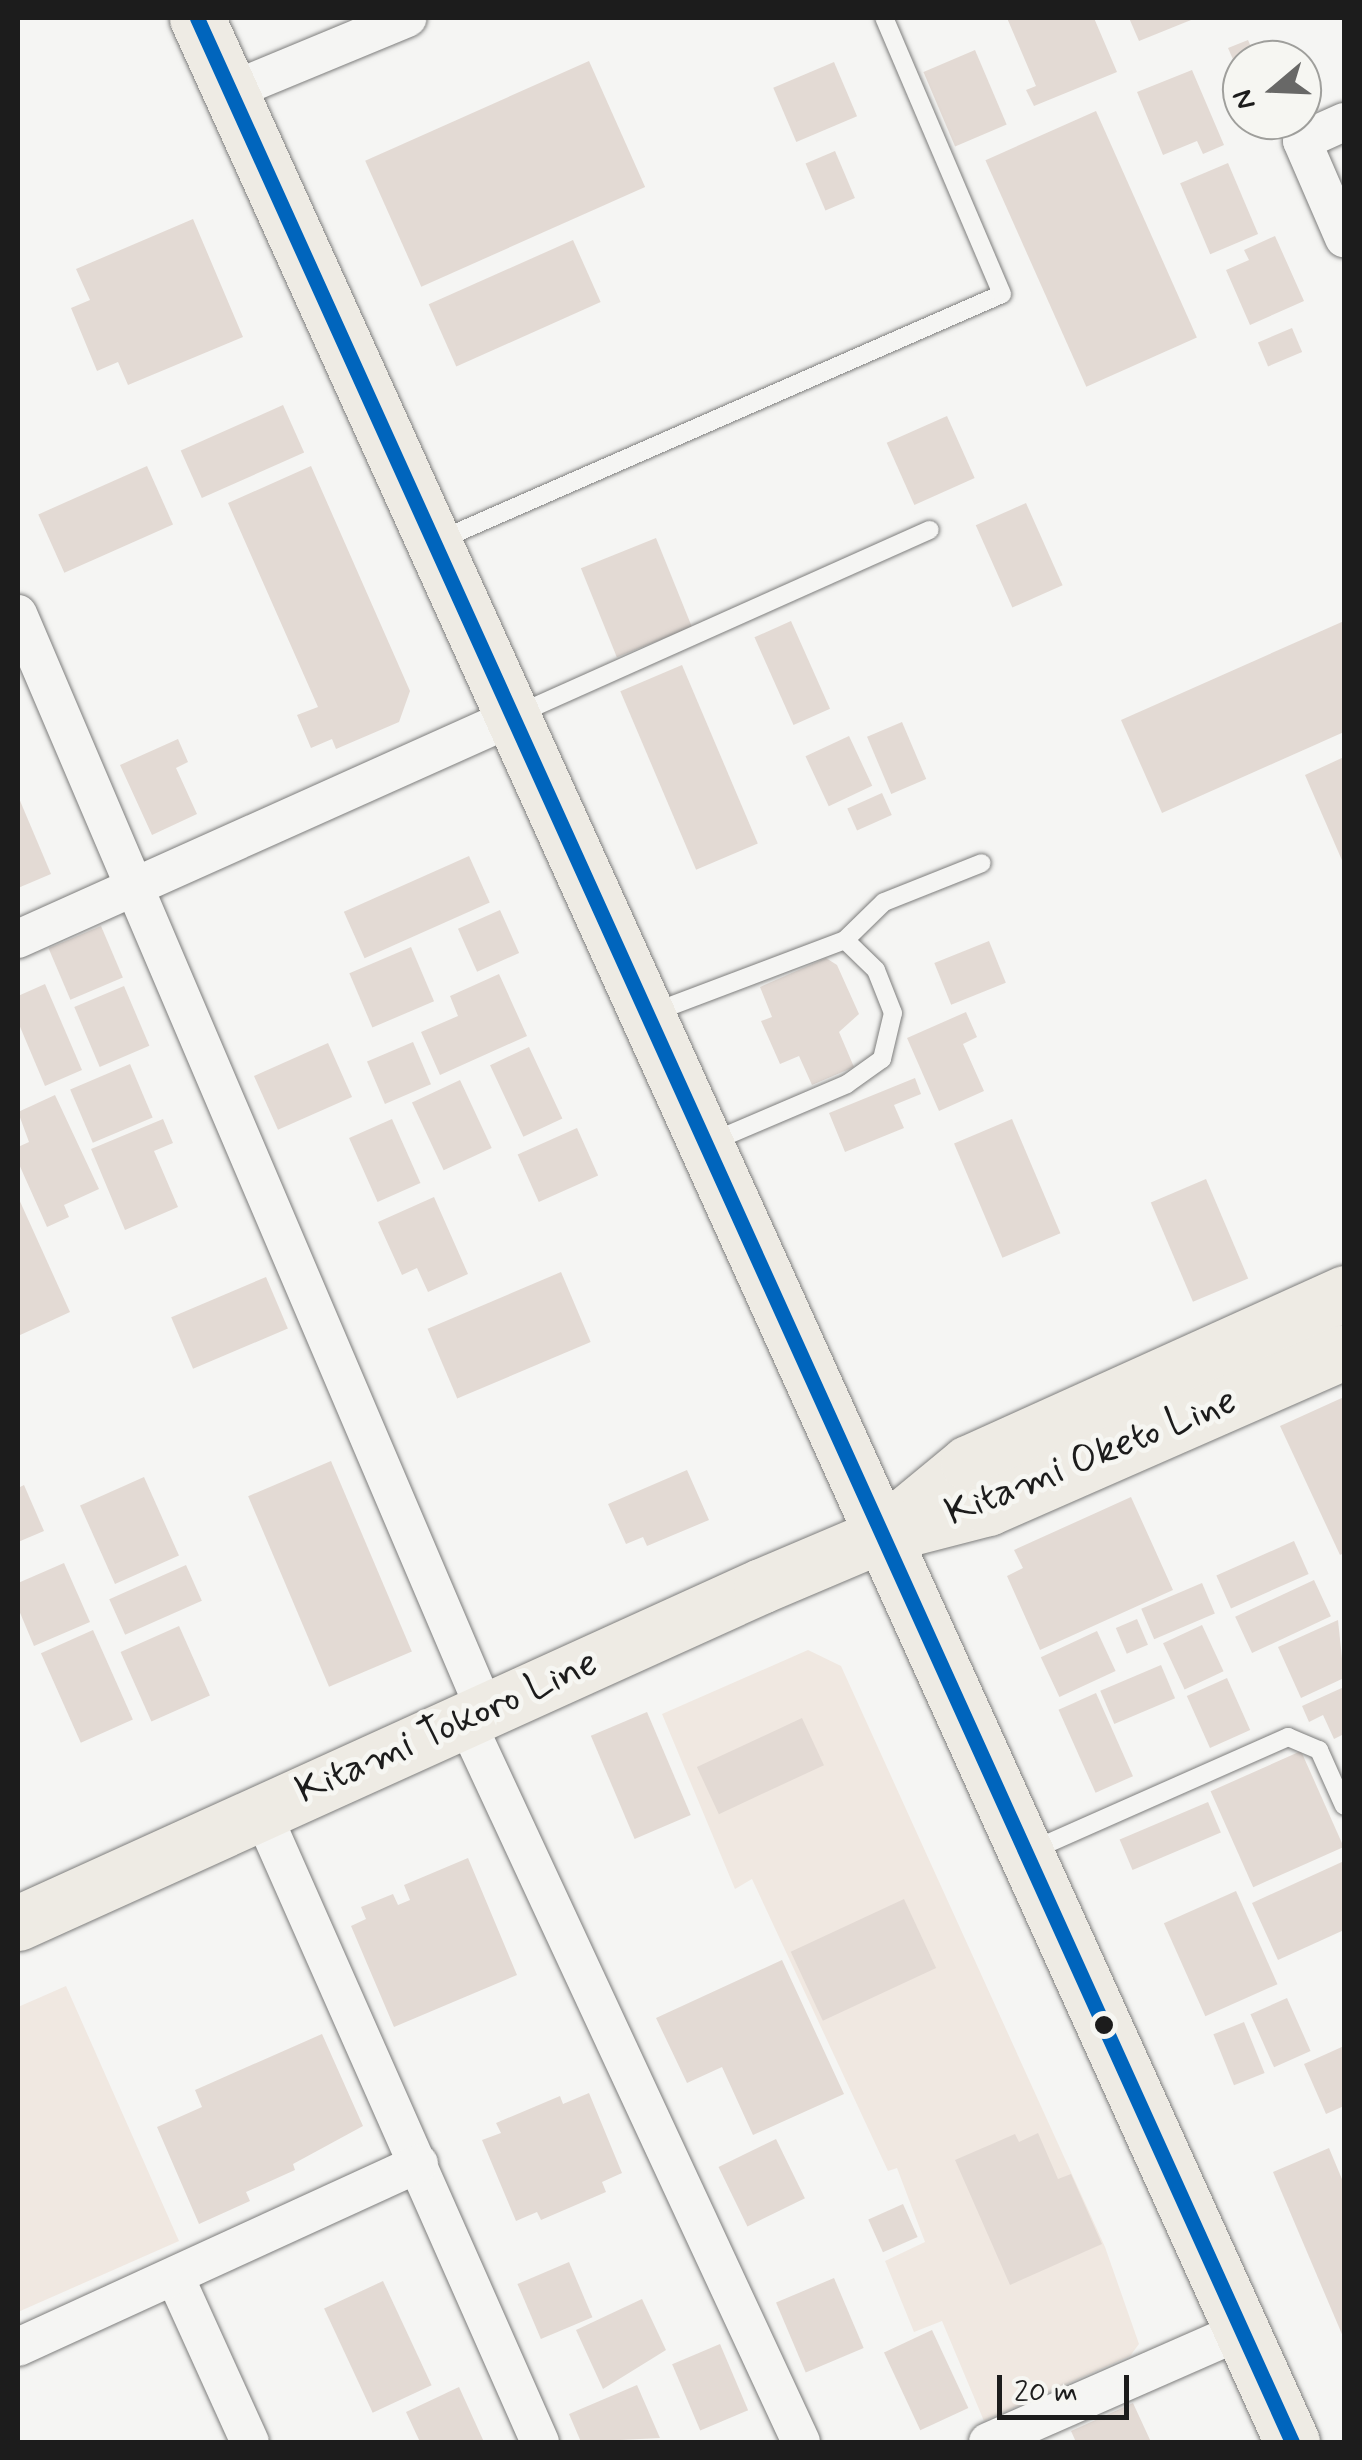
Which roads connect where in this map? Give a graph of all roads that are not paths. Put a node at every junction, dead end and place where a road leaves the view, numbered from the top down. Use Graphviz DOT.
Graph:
graph roads {
  1 [pos="197,18"];
  2 [pos="407,18"];
  3 [pos="884,18"];
  4 [pos="232,91"];
  5 [pos="1344,122"];
  6 [pos="1344,238"];
  7 [pos="930,530"];
  8 [pos="433,543"];
  9 [pos="18,614"];
  10 [pos="514,717"];
  11 [pos="982,863"];
  12 [pos="138,886"];
  13 [pos="18,939"];
  14 [pos="845,940"];
  15 [pos="647,1015"];
  16 [pos="705,1146"];
  17 [pos="1344,1293"];
  18 [pos="1344,1352"];
  19 [pos="879,1536"];
  20 [pos="475,1714"];
  21 [pos="1344,1806"];
  22 [pos="260,1811"];
  23 [pos="1026,1853"];
  24 [pos="18,1921"];
  25 [pos="418,2163"];
  26 [pos="175,2277"];
  27 [pos="1242,2330"];
  28 [pos="18,2348"];
  29 [pos="250,2442"];
  30 [pos="540,2442"];
  31 [pos="801,2442"];
  32 [pos="988,2442"];
  33 [pos="1292,2442"];
  1 -- 4 [label="main road"];
  2 -- 4 [label="street"];
  3 -- 8 [label="lane"];
  4 -- 8 [label="main road"];
  5 -- 6 [label="street"];
  7 -- 10 [label="lane"];
  8 -- 10 [label="main road"];
  9 -- 12 [label="street"];
  10 -- 12 [label="street"];
  10 -- 15 [label="main road"];
  11 -- 14 [label="lane"];
  12 -- 13 [label="street"];
  12 -- 20 [label="street"];
  14 -- 15 [label="lane"];
  14 -- 16 [label="lane"];
  15 -- 16 [label="main road"];
  16 -- 19 [label="main road"];
  17 -- 19 [label="main road, Kitami Oketo Line"];
  18 -- 19 [label="main road, Kitami Oketo Line"];
  19 -- 20 [label="main road, Kitami Tokoro Line"];
  19 -- 23 [label="main road"];
  20 -- 22 [label="main road, Kitami Tokoro Line"];
  20 -- 31 [label="street"];
  21 -- 23 [label="lane"];
  22 -- 24 [label="main road, Kitami Tokoro Line"];
  22 -- 25 [label="street"];
  23 -- 27 [label="main road"];
  25 -- 26 [label="street"];
  25 -- 30 [label="street"];
  26 -- 28 [label="street"];
  26 -- 29 [label="street"];
  27 -- 32 [label="street"];
  27 -- 33 [label="main road"];
}
